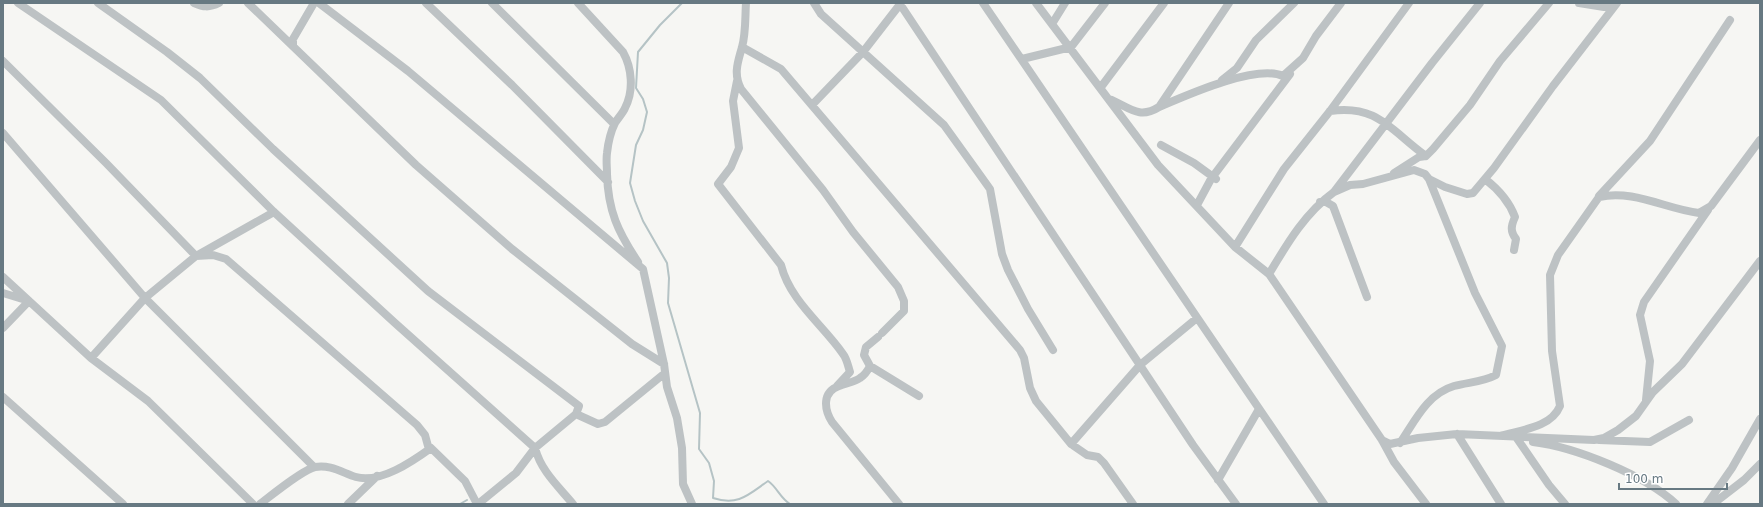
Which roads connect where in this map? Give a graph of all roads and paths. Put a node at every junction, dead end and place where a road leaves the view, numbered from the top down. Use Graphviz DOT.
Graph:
graph roads {
  1 [pos="18,3"];
  2 [pos="98,3"];
  3 [pos="194,3"];
  4 [pos="218,3"];
  5 [pos="248,3"];
  6 [pos="314,3"];
  7 [pos="319,3"];
  8 [pos="426,3"];
  9 [pos="492,3"];
  10 [pos="578,3"];
  11 [pos="746,3"];
  12 [pos="814,3"];
  13 [pos="983,3"];
  14 [pos="1036,3"];
  15 [pos="1065,3"];
  16 [pos="1105,3"];
  17 [pos="1164,3"];
  18 [pos="1229,3"];
  19 [pos="1294,3"];
  20 [pos="1341,3"];
  21 [pos="1409,3"];
  22 [pos="1480,3"];
  23 [pos="1549,3"];
  24 [pos="1579,3"];
  25 [pos="1616,3"];
  26 [pos="901,4"];
  27 [pos="1730,20"];
  28 [pos="1052,24"];
  29 [pos="294,46"];
  30 [pos="742,47"];
  31 [pos="1071,47"];
  32 [pos="863,52"];
  33 [pos="1022,59"];
  34 [pos="3,62"];
  35 [pos="1296,67"];
  36 [pos="736,81"];
  37 [pos="1211,86"];
  38 [pos="1101,87"];
  39 [pos="1110,99"];
  40 [pos="812,105"];
  41 [pos="1159,107"];
  42 [pos="1330,110"];
  43 [pos="1386,122"];
  44 [pos="614,124"];
  45 [pos="3,133"];
  46 [pos="1161,145"];
  47 [pos="1759,145"];
  48 [pos="1422,156"];
  49 [pos="1427,176"];
  50 [pos="1214,178"];
  51 [pos="1386,178"];
  52 [pos="1485,179"];
  53 [pos="608,182"];
  54 [pos="1334,192"];
  55 [pos="1599,197"];
  56 [pos="1320,202"];
  57 [pos="1197,205"];
  58 [pos="1711,206"];
  59 [pos="274,212"];
  60 [pos="1235,247"];
  61 [pos="1514,250"];
  62 [pos="196,256"];
  63 [pos="1760,261"];
  64 [pos="643,270"];
  65 [pos="1269,274"];
  66 [pos="3,277"];
  67 [pos="3,293"];
  68 [pos="1367,297"];
  69 [pos="145,298"];
  70 [pos="29,301"];
  71 [pos="1197,318"];
  72 [pos="3,328"];
  73 [pos="1053,350"];
  74 [pos="91,358"];
  75 [pos="664,364"];
  76 [pos="1140,365"];
  77 [pos="870,366"];
  78 [pos="665,373"];
  79 [pos="837,386"];
  80 [pos="919,396"];
  81 [pos="3,397"];
  82 [pos="1646,400"];
  83 [pos="1259,409"];
  84 [pos="576,414"];
  85 [pos="1760,419"];
  86 [pos="1689,420"];
  87 [pos="1458,434"];
  88 [pos="1500,436"];
  89 [pos="1517,438"];
  90 [pos="1382,440"];
  91 [pos="1594,440"];
  92 [pos="1400,443"];
  93 [pos="1071,444"];
  94 [pos="431,448"];
  95 [pos="535,448"];
  96 [pos="1760,464"];
  97 [pos="314,467"];
  98 [pos="378,476"];
  99 [pos="1218,480"];
  100 [pos="123,504"];
  101 [pos="253,504"];
  102 [pos="260,504"];
  103 [pos="348,504"];
  104 [pos="478,504"];
  105 [pos="573,504"];
  106 [pos="692,504"];
  107 [pos="899,504"];
  108 [pos="1133,504"];
  109 [pos="1236,504"];
  110 [pos="1324,504"];
  111 [pos="1426,504"];
  112 [pos="1501,504"];
  113 [pos="1565,504"];
  114 [pos="1676,504"];
  115 [pos="1707,504"];
  116 [pos="1713,504"];
  1 -- 59 [label="street"];
  2 -- 84 [label="street"];
  3 -- 4 [label="street"];
  5 -- 29 [label="street"];
  6 -- 29 [label="street"];
  7 -- 64 [label="street"];
  8 -- 53 [label="street"];
  9 -- 44 [label="street"];
  10 -- 44 [label="street"];
  11 -- 30 [label="street"];
  12 -- 32 [label="street"];
  13 -- 33 [label="street"];
  14 -- 28 [label="street"];
  15 -- 28 [label="street"];
  16 -- 31 [label="street"];
  17 -- 38 [label="street"];
  18 -- 41 [label="street"];
  19 -- 37 [label="street"];
  20 -- 35 [label="street"];
  21 -- 42 [label="street"];
  22 -- 43 [label="street"];
  23 -- 48 [label="street"];
  24 -- 25 [label="street"];
  25 -- 52 [label="street"];
  26 -- 32 [label="street"];
  26 -- 76 [label="street"];
  27 -- 55 [label="street"];
  28 -- 31 [label="street"];
  29 -- 75 [label="street"];
  30 -- 36 [label="street"];
  30 -- 40 [label="street"];
  31 -- 33 [label="street"];
  31 -- 38 [label="street"];
  32 -- 40 [label="street"];
  32 -- 73 [label="street"];
  33 -- 71 [label="street"];
  34 -- 62 [label="street"];
  35 -- 37 [label="street"];
  35 -- 50 [label="street"];
  36 -- 77 [label="street"];
  36 -- 79 [label="street"];
  37 -- 41 [label="street"];
  38 -- 39 [label="street"];
  39 -- 41 [label="street"];
  39 -- 57 [label="street"];
  40 -- 93 [label="street"];
  42 -- 43 [label="street"];
  42 -- 60 [label="street"];
  43 -- 48 [label="street"];
  43 -- 54 [label="street"];
  44 -- 53 [label="street"];
  45 -- 69 [label="street"];
  46 -- 50 [label="street"];
  47 -- 58 [label="street"];
  48 -- 49 [label="street"];
  48 -- 51 [label="street"];
  49 -- 51 [label="street"];
  49 -- 52 [label="street"];
  49 -- 92 [label="street"];
  50 -- 57 [label="street"];
  51 -- 54 [label="street"];
  52 -- 61 [label="street"];
  53 -- 64 [label="street"];
  54 -- 56 [label="street"];
  55 -- 58 [label="street"];
  55 -- 88 [label="street"];
  56 -- 65 [label="street"];
  56 -- 68 [label="street"];
  57 -- 60 [label="street"];
  58 -- 82 [label="street"];
  59 -- 62 [label="street"];
  59 -- 95 [label="street"];
  60 -- 65 [label="street"];
  62 -- 69 [label="street"];
  62 -- 94 [label="street"];
  63 -- 82 [label="street"];
  64 -- 75 [label="street"];
  65 -- 90 [label="street"];
  66 -- 70 [label="street"];
  67 -- 70 [label="street"];
  69 -- 74 [label="street"];
  69 -- 97 [label="street"];
  70 -- 72 [label="street"];
  70 -- 74 [label="street"];
  71 -- 76 [label="street"];
  71 -- 83 [label="street"];
  74 -- 101 [label="street"];
  75 -- 78 [label="street"];
  76 -- 93 [label="street"];
  76 -- 99 [label="street"];
  77 -- 79 [label="street"];
  77 -- 80 [label="street"];
  78 -- 84 [label="street"];
  78 -- 106 [label="street"];
  79 -- 107 [label="street"];
  81 -- 100 [label="street"];
  82 -- 91 [label="street"];
  83 -- 99 [label="street"];
  83 -- 110 [label="street"];
  84 -- 95 [label="street"];
  85 -- 115 [label="street"];
  86 -- 91 [label="street"];
  87 -- 88 [label="street"];
  87 -- 92 [label="street"];
  87 -- 112 [label="street"];
  88 -- 89 [label="street"];
  89 -- 91 [label="street"];
  89 -- 113 [label="street"];
  89 -- 114 [label="street"];
  90 -- 92 [label="street"];
  90 -- 111 [label="street"];
  93 -- 108 [label="street"];
  94 -- 98 [label="street"];
  94 -- 104 [label="street"];
  95 -- 104 [label="street"];
  95 -- 105 [label="street"];
  96 -- 116 [label="street"];
  97 -- 98 [label="street"];
  97 -- 102 [label="street"];
  98 -- 103 [label="street"];
  99 -- 109 [label="street"];
}
